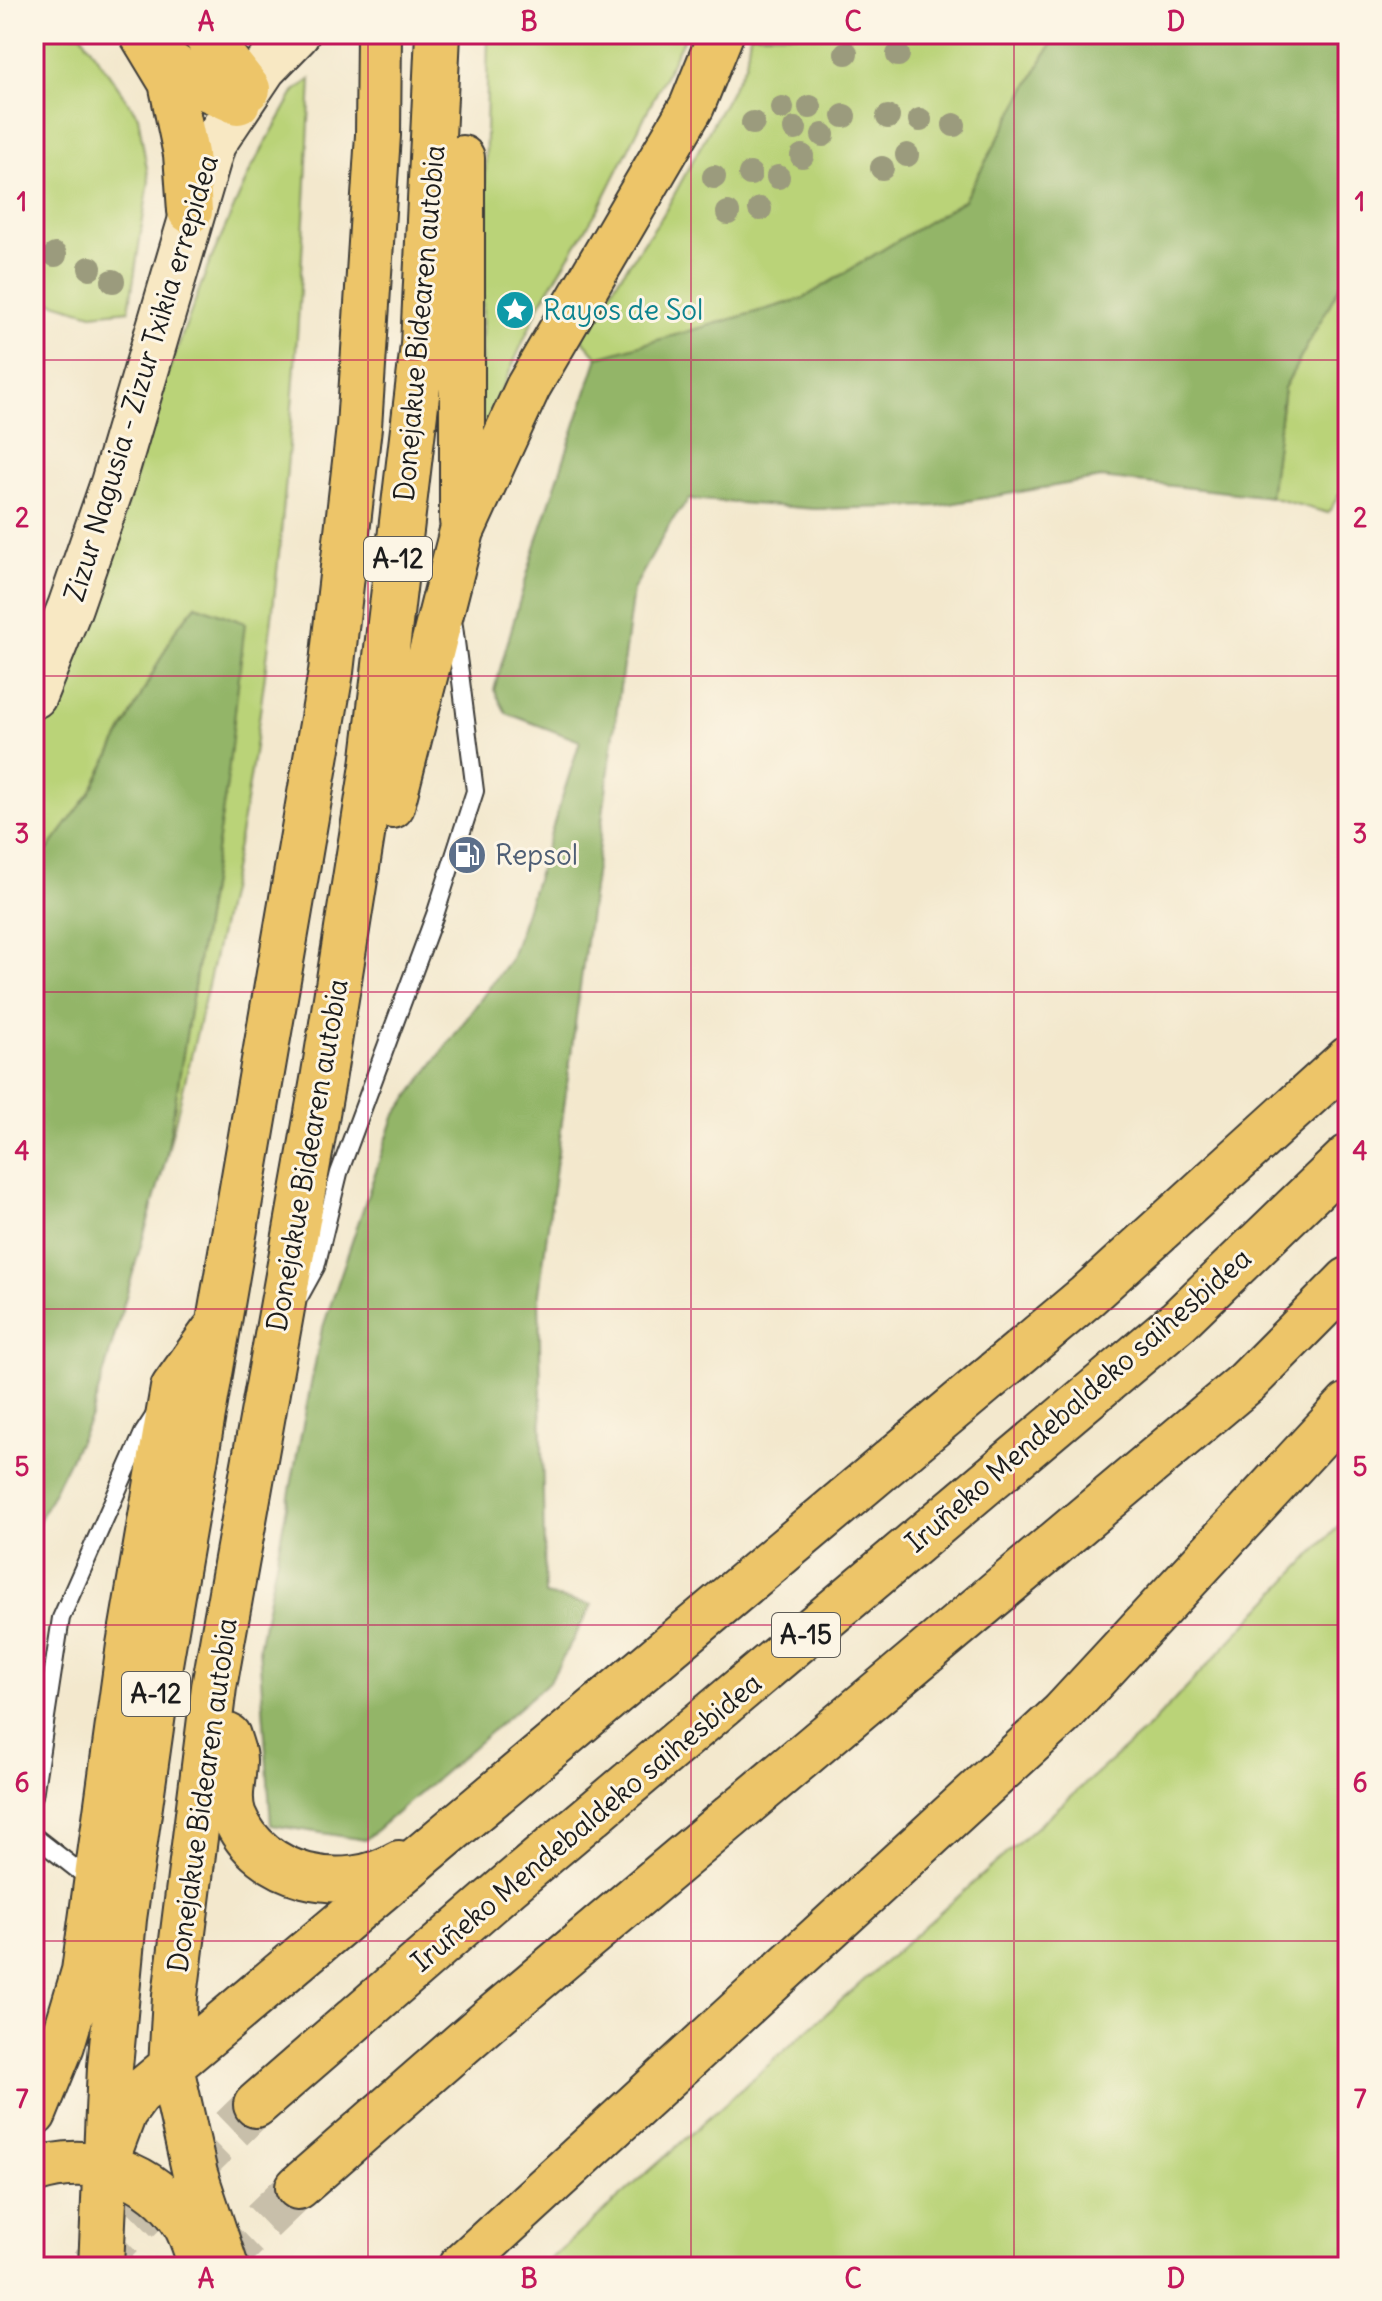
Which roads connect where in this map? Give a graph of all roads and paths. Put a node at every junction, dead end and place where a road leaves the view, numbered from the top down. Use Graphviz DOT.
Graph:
graph roads {
  1 [pos="205,34"];
  2 [pos="379,34"];
  3 [pos="438,34"];
  4 [pos="453,34"];
  5 [pos="721,34"];
  6 [pos="295,36"];
  7 [pos="148,43"];
  8 [pos="243,96"];
  9 [pos="190,211"];
  10 [pos="457,552"];
  11 [pos="34,696"];
  12 [pos="1346,1053"];
  13 [pos="323,1080"];
  14 [pos="1348,1157"];
  15 [pos="1348,1280"];
  16 [pos="219,1324"];
  17 [pos="273,1346"];
  18 [pos="173,1388"];
  19 [pos="1348,1405"];
  20 [pos="214,1687"];
  21 [pos="34,1796"];
  22 [pos="34,1836"];
  23 [pos="433,1843"];
  24 [pos="95,1883"];
  25 [pos="171,2067"];
  26 [pos="256,2105"];
  27 [pos="34,2114"];
  28 [pos="104,2166"];
  29 [pos="34,2171"];
  30 [pos="298,2187"];
  31 [pos="102,2217"];
  32 [pos="101,2267"];
  33 [pos="115,2267"];
  34 [pos="202,2267"];
  35 [pos="226,2267"];
  36 [pos="460,2267"];
  1 -- 8 [label="highway"];
  2 -- 16 [label="highway, Donejakue Bidearen autobia / A-12"];
  3 -- 13 [label="highway, Donejakue Bidearen autobia / A-12"];
  4 -- 10 [label="highway"];
  5 -- 10 [label="highway"];
  6 -- 8 [label="street, Zizur Nagusia - Zizur Txikia errepidea"];
  7 -- 8 [label="highway"];
  7 -- 9 [label="highway"];
  8 -- 9 [label="street, Zizur Nagusia - Zizur Txikia errepidea"];
  9 -- 11 [label="street, Zizur Nagusia - Zizur Txikia errepidea"];
  10 -- 13 [label="highway"];
  10 -- 17 [label="lane"];
  12 -- 23 [label="highway"];
  13 -- 17 [label="highway, Donejakue Bidearen autobia / A-12"];
  14 -- 26 [label="highway, Iruñeko Mendebaldeko saihesbidea / A-15"];
  15 -- 30 [label="highway"];
  16 -- 18 [label="highway"];
  16 -- 28 [label="highway, Donejakue Bidearen autobia / A-12"];
  17 -- 20 [label="highway, Donejakue Bidearen autobia / A-12"];
  18 -- 21 [label="lane"];
  18 -- 24 [label="highway"];
  19 -- 36 [label="highway"];
  20 -- 23 [label="highway"];
  20 -- 25 [label="highway, Donejakue Bidearen autobia / A-12"];
  22 -- 24 [label="lane"];
  23 -- 25 [label="highway"];
  24 -- 27 [label="highway"];
  25 -- 28 [label="highway"];
  25 -- 35 [label="highway, Donejakue Bidearen autobia / A-12"];
  28 -- 29 [label="highway"];
  28 -- 31 [label="highway, Donejakue Bidearen autobia / A-12"];
  28 -- 34 [label="highway"];
  31 -- 32 [label="highway, Donejakue Bidearen autobia / A-12"];
  31 -- 33 [label="highway"];
}
